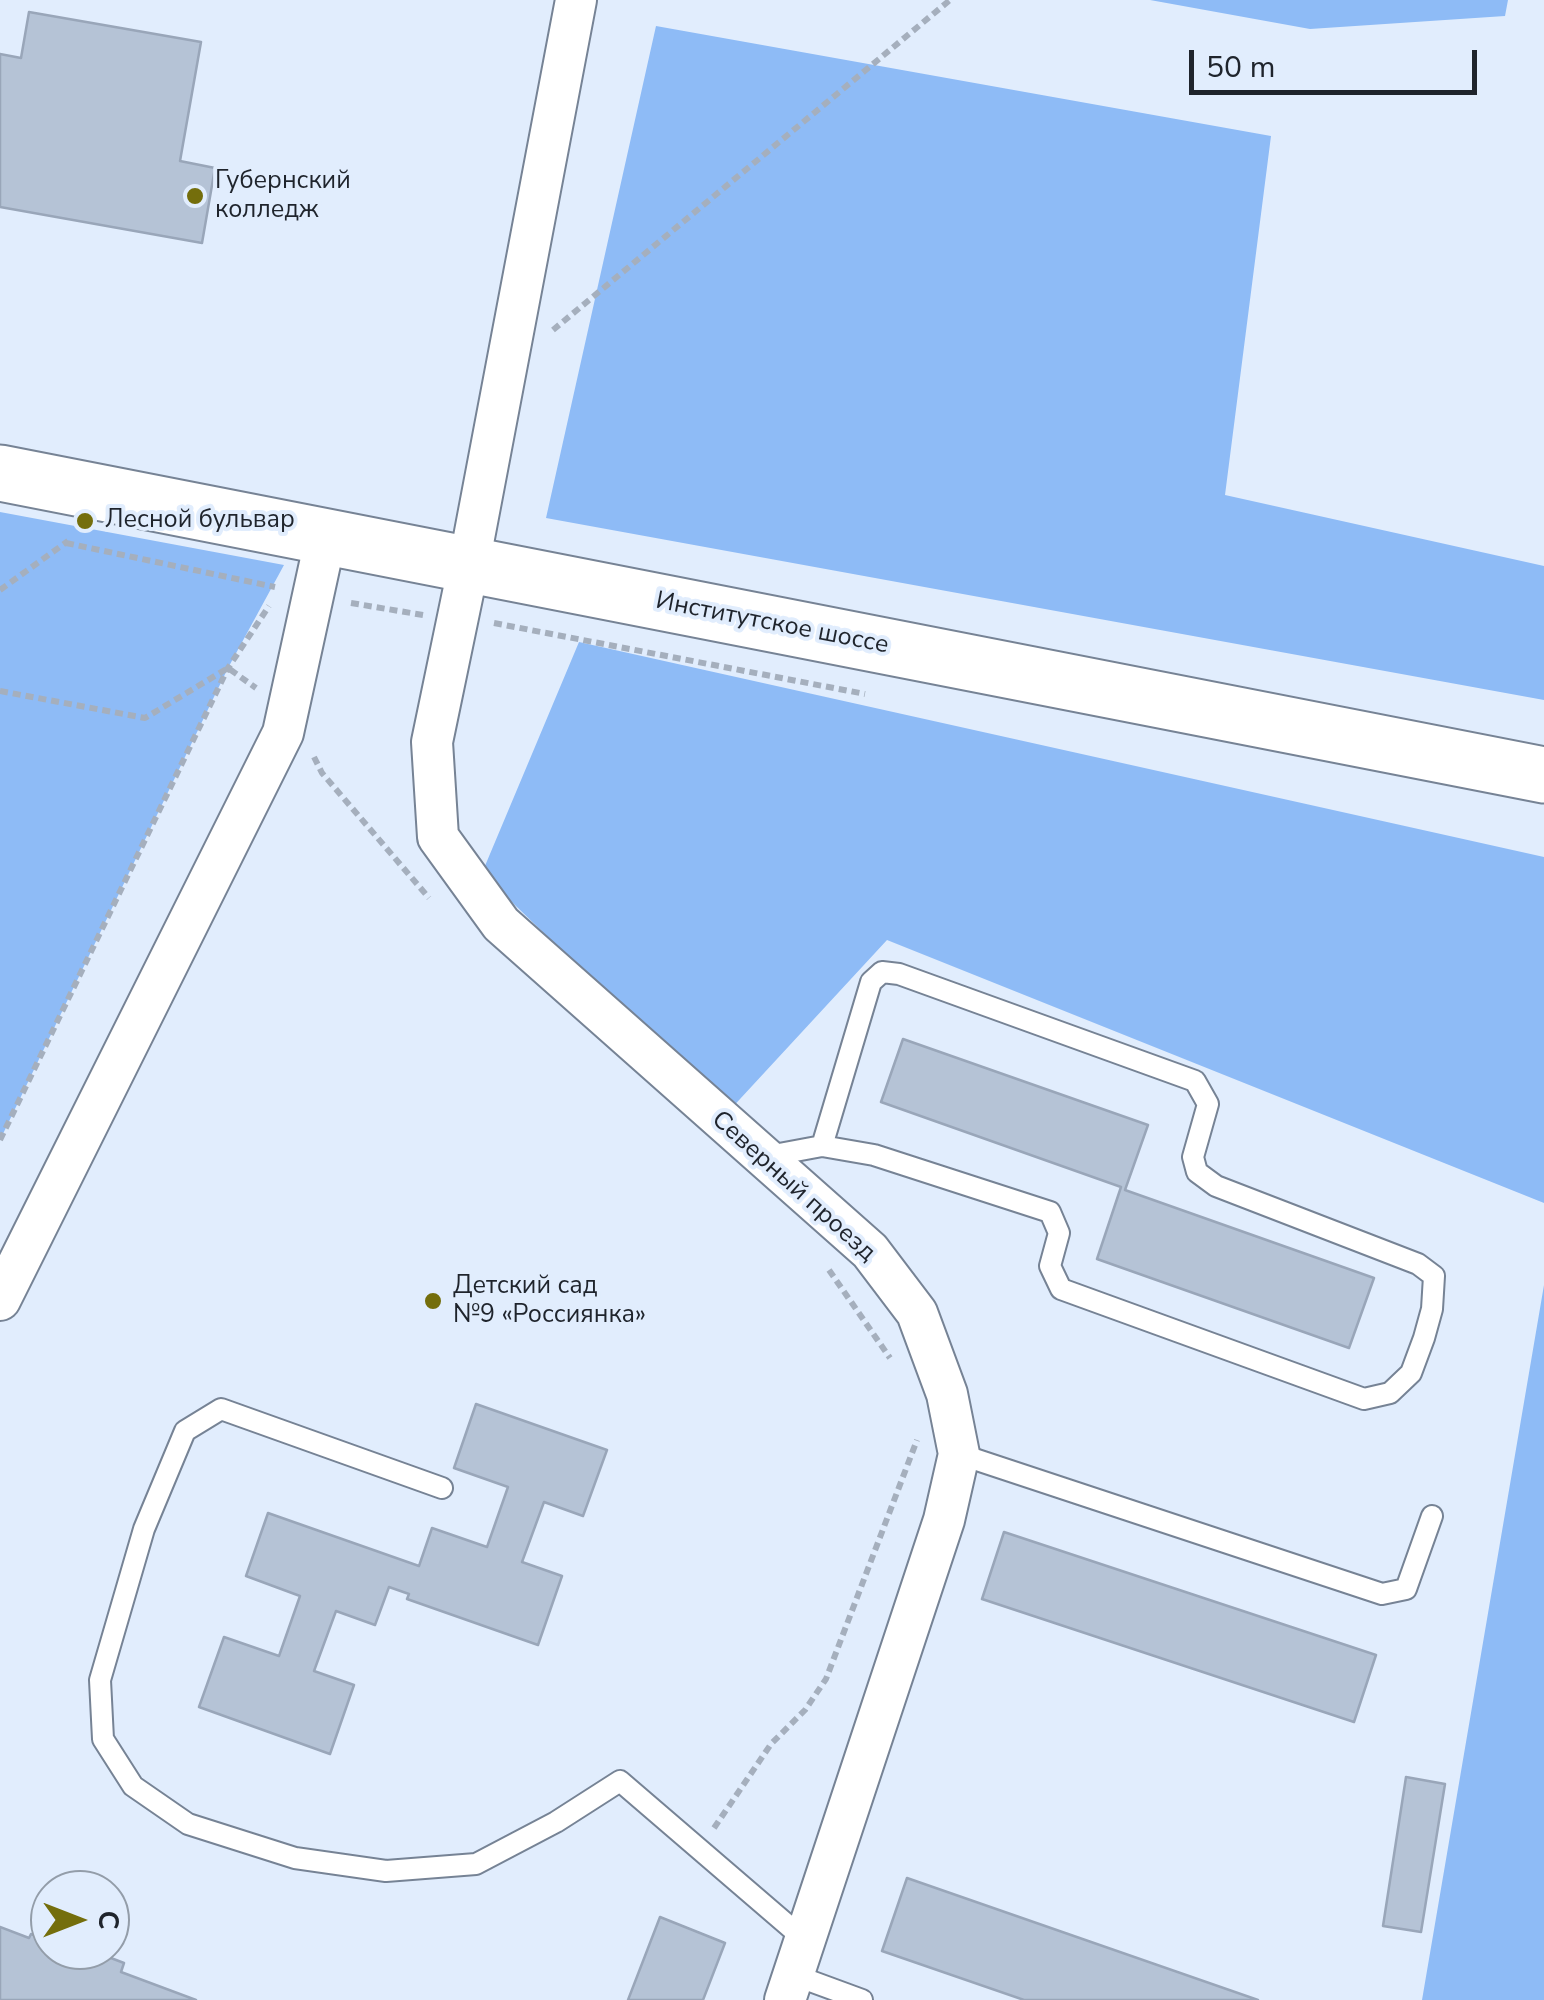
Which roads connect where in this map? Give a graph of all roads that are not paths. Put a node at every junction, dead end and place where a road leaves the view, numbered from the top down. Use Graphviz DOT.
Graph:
graph roads {
  1 [pos="576,0"];
  2 [pos="0,474"];
  3 [pos="326,536"];
  4 [pos="464,590"];
  5 [pos="1544,776"];
  6 [pos="822,1146"];
  7 [pos="761,1158"];
  8 [pos="0,1300"];
  9 [pos="959,1454"];
  10 [pos="442,1488"];
  11 [pos="1432,1516"];
  12 [pos="795,1972"];
  13 [pos="862,2000"];
  1 -- 4 [label="street, Северный проезд"];
  2 -- 3 [label="street, Институтское шоссе"];
  3 -- 4 [label="street, Институтское шоссе"];
  3 -- 8 [label="street"];
  4 -- 5 [label="street, Институтское шоссе"];
  4 -- 7 [label="street, Северный проезд"];
  6 -- 6 [label="lane"];
  6 -- 7 [label="lane"];
  7 -- 9 [label="street, Северный проезд"];
  9 -- 11 [label="lane"];
  9 -- 12 [label="street, Северный проезд"];
  10 -- 12 [label="lane"];
  12 -- 13 [label="lane"];
}
